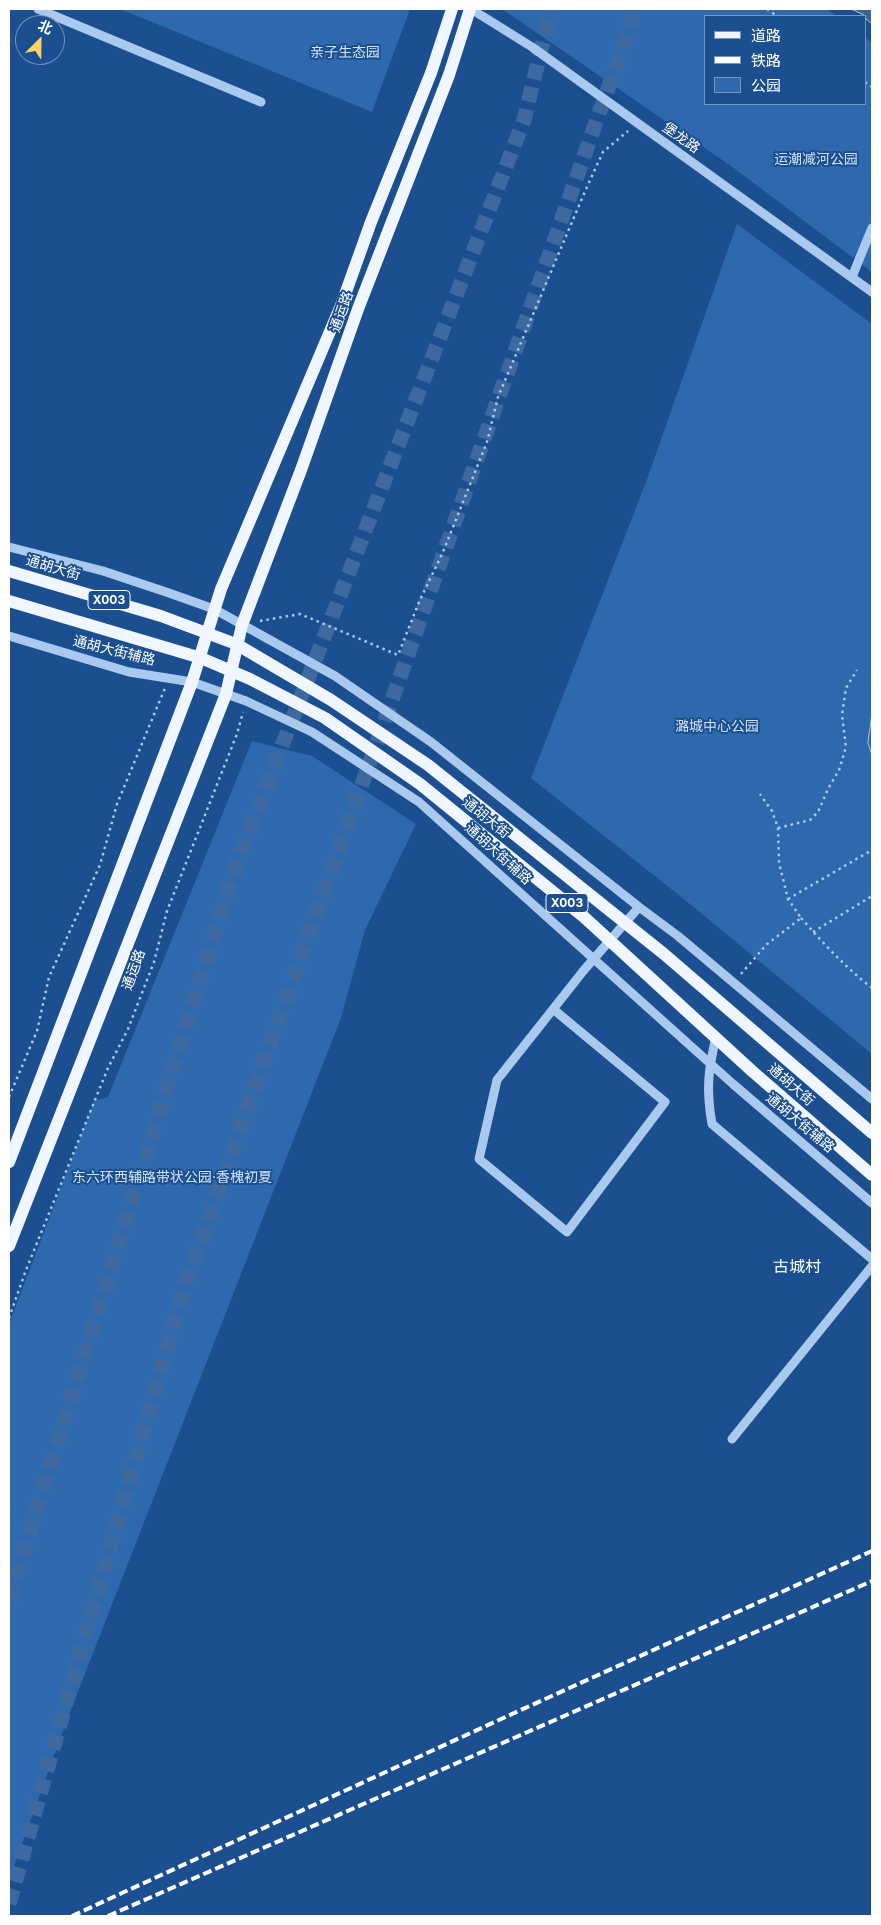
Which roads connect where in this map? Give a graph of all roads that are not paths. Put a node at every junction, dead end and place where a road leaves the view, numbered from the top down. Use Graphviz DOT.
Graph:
graph roads {
  1 [pos="38,9"];
  2 [pos="452,9"];
  3 [pos="471,9"];
  4 [pos="261,102"];
  5 [pos="872,228"];
  6 [pos="852,277"];
  7 [pos="872,292"];
  8 [pos="9,547"];
  9 [pos="9,571"];
  10 [pos="9,601"];
  11 [pos="214,609"];
  12 [pos="242,625"];
  13 [pos="207,634"];
  14 [pos="9,636"];
  15 [pos="236,644"];
  16 [pos="201,658"];
  17 [pos="231,670"];
  18 [pos="192,682"];
  19 [pos="226,694"];
  20 [pos="639,908"];
  21 [pos="625,923"];
  22 [pos="610,940"];
  23 [pos="594,959"];
  24 [pos="553,1009"];
  25 [pos="716,1038"];
  26 [pos="710,1063"];
  27 [pos="872,1100"];
  28 [pos="872,1133"];
  29 [pos="9,1162"];
  30 [pos="872,1175"];
  31 [pos="872,1202"];
  32 [pos="9,1246"];
  33 [pos="872,1259"];
  34 [pos="872,1266"];
  35 [pos="732,1438"];
  1 -- 4 [label="street"];
  2 -- 11 [label="main road, 通运路"];
  3 -- 6 [label="street, 堡龙路"];
  3 -- 12 [label="main road, 通运路"];
  5 -- 6 [label="street"];
  6 -- 7 [label="street, 堡龙路"];
  8 -- 11 [label="street"];
  9 -- 13 [label="main road, 通胡大街 / X003"];
  10 -- 16 [label="main road, 通胡大街 / X003"];
  11 -- 12 [label="street"];
  11 -- 13 [label="main road, 通运路"];
  12 -- 15 [label="main road, 通运路"];
  12 -- 20 [label="street"];
  13 -- 15 [label="main road, 通胡大街 / X003"];
  13 -- 16 [label="main road, 通运路"];
  14 -- 18 [label="street, 通胡大街辅路"];
  15 -- 17 [label="main road, 通运路"];
  15 -- 21 [label="main road, 通胡大街 / X003"];
  16 -- 17 [label="main road, 通胡大街 / X003"];
  16 -- 18 [label="main road, 通运路"];
  17 -- 19 [label="main road, 通运路"];
  17 -- 22 [label="main road, 通胡大街 / X003"];
  18 -- 19 [label="street, 通胡大街辅路"];
  18 -- 29 [label="main road, 通运路"];
  19 -- 23 [label="street, 通胡大街辅路"];
  19 -- 32 [label="main road, 通运路"];
  20 -- 21 [label="street"];
  20 -- 27 [label="street"];
  21 -- 22 [label="street"];
  21 -- 28 [label="main road, 通胡大街 / X003"];
  22 -- 23 [label="street"];
  22 -- 25 [label="main road, 通胡大街 / X003"];
  23 -- 24 [label="street"];
  23 -- 26 [label="street, 通胡大街辅路"];
  24 -- 24 [label="street"];
  25 -- 26 [label="street"];
  25 -- 30 [label="main road, 通胡大街 / X003"];
  26 -- 31 [label="street, 通胡大街辅路"];
  26 -- 33 [label="street"];
  34 -- 35 [label="street"];
}
